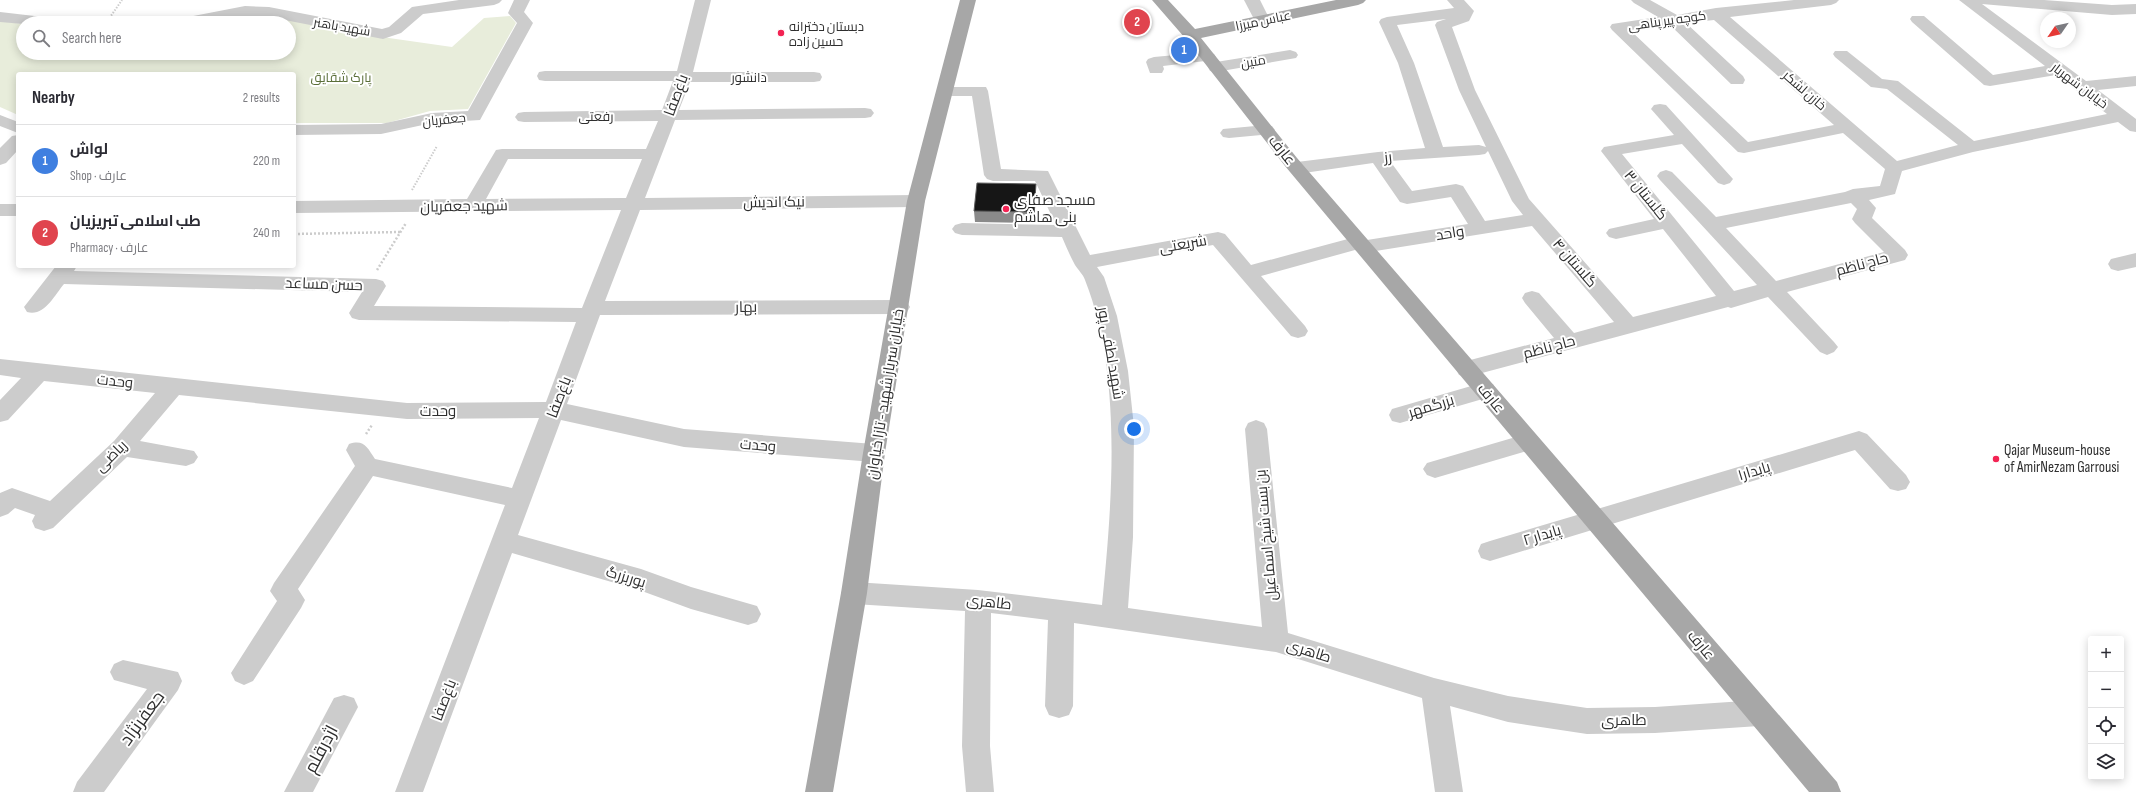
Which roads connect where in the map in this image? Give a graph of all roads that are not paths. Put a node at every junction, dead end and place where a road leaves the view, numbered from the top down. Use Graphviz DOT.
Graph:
graph roads {
  1 [pos="494,0"];
  2 [pos="703,0"];
  3 [pos="968,0"];
  4 [pos="1160,0"];
  5 [pos="1252,0"];
  6 [pos="1358,0"];
  7 [pos="1639,0"];
  8 [pos="1831,0"];
  9 [pos="1967,0"];
  10 [pos="1985,0"];
  11 [pos="2062,3"];
  12 [pos="519,6"];
  13 [pos="1460,6"];
  14 [pos="2136,9"];
  15 [pos="2,12"];
  16 [pos="1716,13"];
  17 [pos="20,16"];
  18 [pos="220,16"];
  19 [pos="290,16"];
  20 [pos="296,17"];
  21 [pos="1673,19"];
  22 [pos="1918,19"];
  23 [pos="1262,20"];
  24 [pos="1191,35"];
  25 [pos="1841,54"];
  26 [pos="1290,55"];
  27 [pos="1212,62"];
  28 [pos="1156,69"];
  29 [pos="2059,69"];
  30 [pos="545,76"];
  31 [pos="684,76"];
  32 [pos="814,77"];
  33 [pos="1737,80"];
  34 [pos="2136,81"];
  35 [pos="2082,87"];
  36 [pos="945,92"];
  37 [pos="1660,109"];
  38 [pos="865,113"];
  39 [pos="668,116"];
  40 [pos="2121,116"];
  41 [pos="524,117"];
  42 [pos="0,120"];
  43 [pos="16,127"];
  44 [pos="1848,127"];
  45 [pos="2136,127"];
  46 [pos="296,130"];
  47 [pos="1266,130"];
  48 [pos="1229,133"];
  49 [pos="1686,138"];
  50 [pos="16,142"];
  51 [pos="1971,147"];
  52 [pos="1487,150"];
  53 [pos="1436,153"];
  54 [pos="653,154"];
  55 [pos="1378,158"];
  56 [pos="0,159"];
  57 [pos="1297,168"];
  58 [pos="1894,168"];
  59 [pos="1666,176"];
  60 [pos="1724,179"];
  61 [pos="1853,195"];
  62 [pos="916,201"];
  63 [pos="633,204"];
  64 [pos="473,206"];
  65 [pos="296,207"];
  66 [pos="0,210"];
  67 [pos="16,210"];
  68 [pos="1537,219"];
  69 [pos="1668,222"];
  70 [pos="1712,224"];
  71 [pos="1480,228"];
  72 [pos="962,229"];
  73 [pos="1068,231"];
  74 [pos="1616,233"];
  75 [pos="1361,244"];
  76 [pos="1084,263"];
  77 [pos="63,271"];
  78 [pos="1247,273"];
  79 [pos="1773,289"];
  80 [pos="1532,298"];
  81 [pos="1731,301"];
  82 [pos="34,307"];
  83 [pos="900,307"];
  84 [pos="590,312"];
  85 [pos="1628,325"];
  86 [pos="1298,331"];
  87 [pos="1569,341"];
  88 [pos="1826,347"];
  89 [pos="0,367"];
  90 [pos="1467,369"];
  91 [pos="39,372"];
  92 [pos="173,387"];
  93 [pos="1485,390"];
  94 [pos="554,410"];
  95 [pos="0,414"];
  96 [pos="1400,415"];
  97 [pos="1256,429"];
  98 [pos="1529,442"];
  99 [pos="122,447"];
  100 [pos="874,453"];
  101 [pos="186,457"];
  102 [pos="1435,469"];
  103 [pos="1898,482"];
  104 [pos="520,499"];
  105 [pos="0,507"];
  106 [pos="1594,519"];
  107 [pos="504,541"];
  108 [pos="1490,551"];
  109 [pos="854,593"];
  110 [pos="978,601"];
  111 [pos="1061,610"];
  112 [pos="748,614"];
  113 [pos="1114,618"];
  114 [pos="1276,641"];
  115 [pos="123,672"];
  116 [pos="244,673"];
  117 [pos="1434,690"];
  118 [pos="1059,706"];
  119 [pos="344,707"];
  120 [pos="1759,713"];
  121 [pos="87,792"];
  122 [pos="298,792"];
  123 [pos="409,792"];
  124 [pos="819,792"];
  125 [pos="980,792"];
  126 [pos="1449,792"];
  127 [pos="1827,792"];
  1 -- 20 [label="street, شهید باهنر"];
  2 -- 31 [label="street, باغ‌صفا"];
  3 -- 36 [label="main road, خیابان سرباز شهید - تازا خیاوان"];
  4 -- 24 [label="main road, عارف"];
  5 -- 23 [label="street"];
  6 -- 23 [label="main road, عباس میرزا"];
  7 -- 21 [label="street"];
  8 -- 16 [label="street, کوچه پیر پناهی"];
  9 -- 29 [label="street, خیابان شهریار"];
  10 -- 11 [label="street"];
  11 -- 14 [label="street"];
  12 -- 46 [label="street, جعفریان"];
  13 -- 52 [label="street"];
  13 -- 53 [label="street"];
  15 -- 17 [label="street"];
  16 -- 21 [label="street, کوچه پیر پناهی"];
  16 -- 44 [label="street, خازن لشکر"];
  18 -- 19 [label="street, شهید باهنر"];
  21 -- 33 [label="street"];
  21 -- 44 [label="street, کوچه پیر پناهی"];
  22 -- 29 [label="street"];
  23 -- 24 [label="main road, عباس میرزا"];
  24 -- 27 [label="main road, عارف"];
  25 -- 51 [label="street"];
  26 -- 27 [label="street, متین"];
  27 -- 28 [label="street, متین"];
  27 -- 47 [label="main road, عارف"];
  29 -- 35 [label="street, خیابان شهریار"];
  30 -- 31 [label="street, دانشور"];
  31 -- 32 [label="street, دانشور"];
  31 -- 39 [label="street, باغ‌صفا"];
  34 -- 35 [label="street"];
  35 -- 40 [label="street, خیابان شهریار"];
  36 -- 62 [label="main road, خیابان سرباز شهید - تازا خیاوان"];
  36 -- 73 [label="street, شهید لطفی پور"];
  37 -- 49 [label="street"];
  38 -- 39 [label="street, رفعتی"];
  39 -- 41 [label="street, رفعتی"];
  39 -- 54 [label="street, باغ‌صفا"];
  40 -- 45 [label="street, خیابان شهریار"];
  40 -- 51 [label="street"];
  42 -- 43 [label="street"];
  44 -- 58 [label="street, خازن لشکر"];
  47 -- 48 [label="street"];
  47 -- 57 [label="main road, عارف"];
  49 -- 60 [label="street"];
  49 -- 69 [label="street, گلستان ۳"];
  50 -- 56 [label="street"];
  51 -- 58 [label="street"];
  52 -- 53 [label="street, رز"];
  52 -- 68 [label="street, گلستان ۴"];
  53 -- 55 [label="street, رز"];
  54 -- 63 [label="street, باغ‌صفا"];
  54 -- 64 [label="street"];
  55 -- 57 [label="street, رز"];
  55 -- 71 [label="street"];
  57 -- 75 [label="main road, عارف"];
  58 -- 61 [label="street"];
  59 -- 70 [label="street"];
  61 -- 70 [label="street"];
  61 -- 79 [label="street, حاج ناظم"];
  62 -- 63 [label="street, نیک اندیش"];
  62 -- 83 [label="main road, خیابان سرباز شهید - تازا خیاوان"];
  63 -- 64 [label="street, شهید جعفریان"];
  63 -- 84 [label="street, باغ‌صفا"];
  64 -- 65 [label="street, شهید جعفریان"];
  66 -- 67 [label="street"];
  68 -- 71 [label="street, واحد"];
  68 -- 85 [label="street, گلستان ۴"];
  69 -- 74 [label="street"];
  69 -- 81 [label="street, گلستان ۳"];
  70 -- 79 [label="street"];
  71 -- 75 [label="street, واحد"];
  72 -- 73 [label="street"];
  73 -- 76 [label="street, شهید لطفی پور"];
  75 -- 78 [label="street"];
  75 -- 90 [label="main road, عارف"];
  76 -- 78 [label="street, شریعتی"];
  76 -- 113 [label="street, شهید لطفی پور"];
  77 -- 82 [label="street"];
  77 -- 84 [label="street, حسن مساعد"];
  78 -- 86 [label="street"];
  79 -- 81 [label="street, حاج ناظم"];
  79 -- 88 [label="street"];
  80 -- 87 [label="street"];
  81 -- 85 [label="street, حاج ناظم"];
  83 -- 84 [label="street, بهار"];
  83 -- 100 [label="main road, خیابان سرباز شهید - تازا خیاوان"];
  84 -- 94 [label="street, باغ‌صفا"];
  85 -- 87 [label="street, حاج ناظم"];
  87 -- 90 [label="street, حاج ناظم"];
  89 -- 91 [label="street, وحدت"];
  90 -- 93 [label="main road, عارف"];
  91 -- 92 [label="street, وحدت"];
  91 -- 95 [label="street"];
  92 -- 94 [label="street, وحدت"];
  92 -- 99 [label="street, ریاضی"];
  93 -- 96 [label="street, بزرگمهر"];
  93 -- 98 [label="main road, عارف"];
  94 -- 100 [label="street, وحدت"];
  94 -- 104 [label="street, باغ‌صفا"];
  97 -- 114 [label="street, بن بست شیخ اسماعیل"];
  98 -- 102 [label="street"];
  98 -- 106 [label="main road, عارف"];
  99 -- 101 [label="street"];
  99 -- 105 [label="street, ریاضی"];
  100 -- 109 [label="main road, خیابان سرباز شهید - تازا خیاوان"];
  103 -- 106 [label="street, پایدار۱"];
  104 -- 107 [label="street, باغ‌صفا"];
  104 -- 116 [label="street"];
  106 -- 108 [label="street, پایدار ۲"];
  106 -- 120 [label="main road, عارف"];
  107 -- 112 [label="street, پوربزرگ"];
  107 -- 123 [label="street, باغ‌صفا"];
  109 -- 110 [label="street, طاهری"];
  109 -- 124 [label="main road, خیابان سرباز شهید - تازا خیاوان"];
  110 -- 111 [label="street, طاهری"];
  110 -- 125 [label="street"];
  111 -- 113 [label="street, طاهری"];
  111 -- 118 [label="street"];
  113 -- 114 [label="street, طاهری"];
  114 -- 117 [label="street, طاهری"];
  115 -- 121 [label="street, جعفرنژاد"];
  117 -- 120 [label="street, طاهری"];
  117 -- 126 [label="street"];
  119 -- 122 [label="street, اژدرقلم"];
  120 -- 127 [label="main road, عارف"];
}
